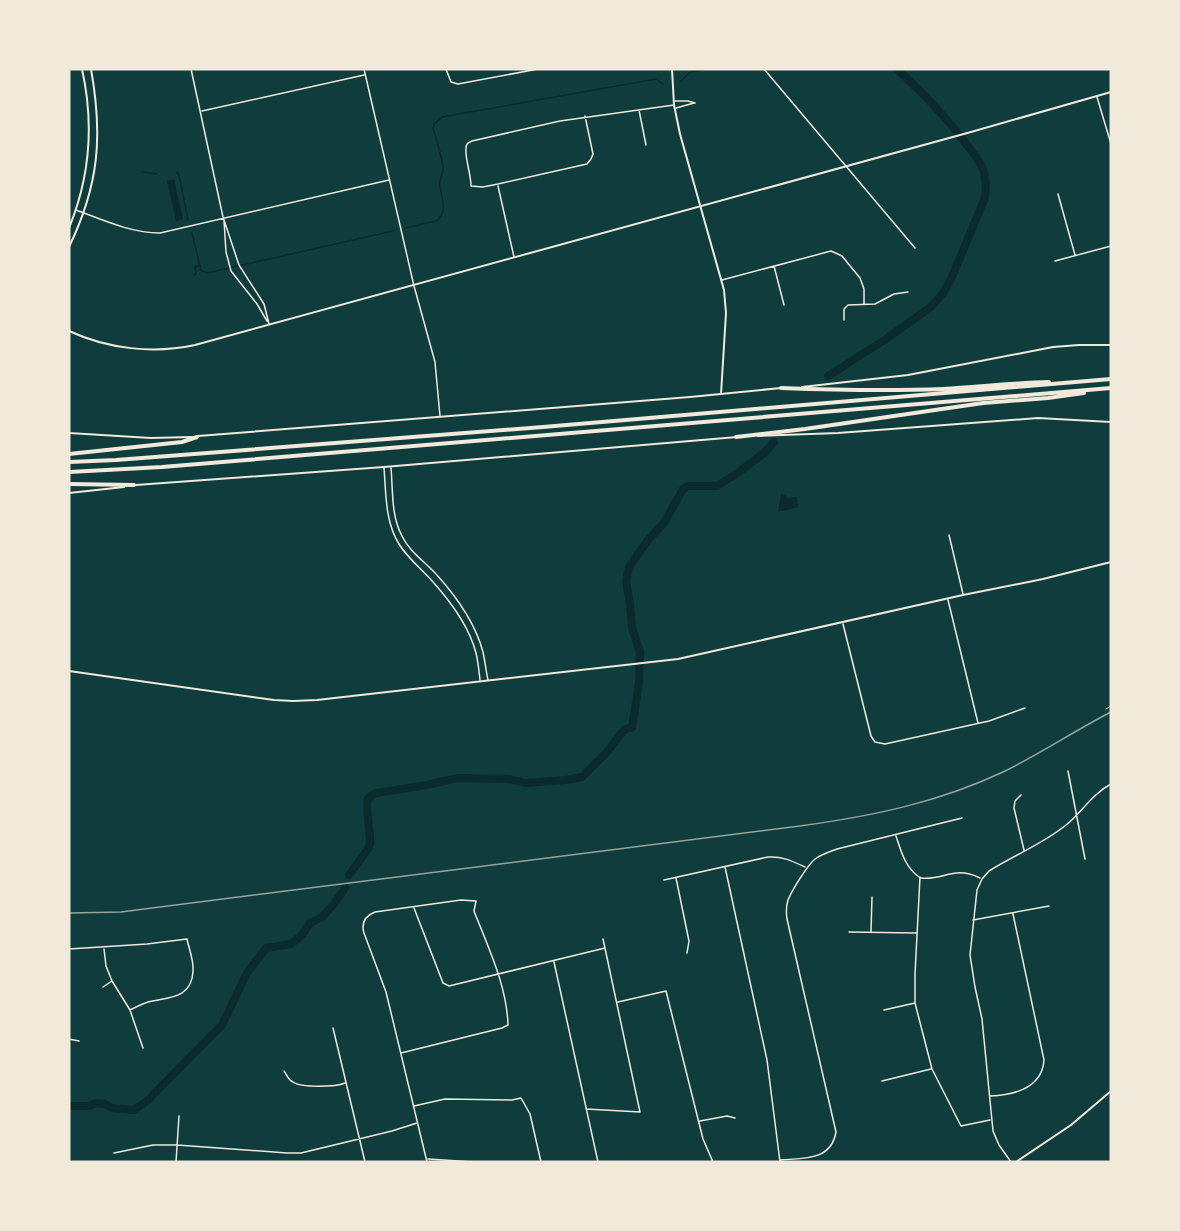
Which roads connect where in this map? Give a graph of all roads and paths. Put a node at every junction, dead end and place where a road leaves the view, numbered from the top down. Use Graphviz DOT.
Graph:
graph roads {
  1 [pos="82,69"];
  2 [pos="91,69"];
  3 [pos="191,69"];
  4 [pos="364,69"];
  5 [pos="446,69"];
  6 [pos="538,69"];
  7 [pos="672,69"];
  8 [pos="764,69"];
  9 [pos="365,74"];
  10 [pos="1111,92"];
  11 [pos="1097,96"];
  12 [pos="674,105"];
  13 [pos="639,110"];
  14 [pos="201,111"];
  15 [pos="585,116"];
  16 [pos="1111,144"];
  17 [pos="646,145"];
  18 [pos="846,166"];
  19 [pos="390,180"];
  20 [pos="498,184"];
  21 [pos="1058,194"];
  22 [pos="700,207"];
  23 [pos="76,210"];
  24 [pos="84,213"];
  25 [pos="223,217"];
  26 [pos="69,228"];
  27 [pos="1111,246"];
  28 [pos="69,247"];
  29 [pos="915,248"];
  30 [pos="1076,255"];
  31 [pos="514,258"];
  32 [pos="1055,261"];
  33 [pos="773,266"];
  34 [pos="722,280"];
  35 [pos="414,286"];
  36 [pos="908,292"];
  37 [pos="864,304"];
  38 [pos="784,305"];
  39 [pos="844,320"];
  40 [pos="269,325"];
  41 [pos="69,331"];
  42 [pos="1111,345"];
  43 [pos="1111,379"];
  44 [pos="1079,382"];
  45 [pos="781,388"];
  46 [pos="1111,388"];
  47 [pos="721,394"];
  48 [pos="440,418"];
  49 [pos="1111,422"];
  50 [pos="69,434"];
  51 [pos="197,436"];
  52 [pos="736,436"];
  53 [pos="69,454"];
  54 [pos="69,462"];
  55 [pos="391,466"];
  56 [pos="384,467"];
  57 [pos="69,472"];
  58 [pos="69,484"];
  59 [pos="134,485"];
  60 [pos="69,493"];
  61 [pos="386,495"];
  62 [pos="393,495"];
  63 [pos="949,535"];
  64 [pos="1111,562"];
  65 [pos="963,595"];
  66 [pos="947,599"];
  67 [pos="843,623"];
  68 [pos="69,671"];
  69 [pos="480,681"];
  70 [pos="488,681"];
  71 [pos="1111,706"];
  72 [pos="1025,708"];
  73 [pos="1106,709"];
  74 [pos="978,723"];
  75 [pos="1068,771"];
  76 [pos="1111,784"];
  77 [pos="1021,795"];
  78 [pos="1076,816"];
  79 [pos="962,818"];
  80 [pos="896,836"];
  81 [pos="1025,850"];
  82 [pos="1085,859"];
  83 [pos="725,867"];
  84 [pos="807,868"];
  85 [pos="676,877"];
  86 [pos="920,877"];
  87 [pos="982,879"];
  88 [pos="664,880"];
  89 [pos="872,897"];
  90 [pos="1049,906"];
  91 [pos="414,907"];
  92 [pos="1013,914"];
  93 [pos="974,920"];
  94 [pos="849,932"];
  95 [pos="871,932"];
  96 [pos="917,933"];
  97 [pos="603,939"];
  98 [pos="103,948"];
  99 [pos="605,948"];
  100 [pos="69,949"];
  101 [pos="687,953"];
  102 [pos="554,961"];
  103 [pos="498,975"];
  104 [pos="112,981"];
  105 [pos="103,987"];
  106 [pos="617,1002"];
  107 [pos="915,1003"];
  108 [pos="130,1010"];
  109 [pos="884,1010"];
  110 [pos="333,1028"];
  111 [pos="69,1039"];
  112 [pos="79,1041"];
  113 [pos="143,1048"];
  114 [pos="401,1053"];
  115 [pos="932,1069"];
  116 [pos="285,1071"];
  117 [pos="882,1081"];
  118 [pos="346,1083"];
  119 [pos="1111,1091"];
  120 [pos="989,1096"];
  121 [pos="414,1106"];
  122 [pos="586,1109"];
  123 [pos="179,1116"];
  124 [pos="735,1118"];
  125 [pos="991,1120"];
  126 [pos="699,1122"];
  127 [pos="418,1123"];
  128 [pos="360,1139"];
  129 [pos="177,1145"];
  130 [pos="114,1153"];
  131 [pos="427,1161"];
  132 [pos="780,1161"];
  133 [pos="176,1162"];
  134 [pos="365,1162"];
  135 [pos="474,1162"];
  136 [pos="541,1162"];
  137 [pos="598,1162"];
  138 [pos="712,1162"];
  139 [pos="1011,1162"];
  140 [pos="1016,1162"];
  1 -- 23 [label="main road"];
  2 -- 24 [label="main road"];
  3 -- 14 [label="street"];
  4 -- 9 [label="street"];
  5 -- 6 [label="street"];
  7 -- 12 [label="main road"];
  8 -- 18 [label="street"];
  9 -- 14 [label="street"];
  9 -- 19 [label="street"];
  10 -- 11 [label="main road"];
  11 -- 16 [label="street"];
  11 -- 18 [label="main road"];
  12 -- 12 [label="street"];
  12 -- 13 [label="street"];
  12 -- 22 [label="main road"];
  13 -- 15 [label="street"];
  13 -- 17 [label="street"];
  14 -- 25 [label="street"];
  15 -- 20 [label="street"];
  15 -- 20 [label="street"];
  18 -- 22 [label="main road"];
  18 -- 29 [label="street"];
  19 -- 25 [label="street"];
  19 -- 35 [label="street"];
  20 -- 31 [label="street"];
  21 -- 30 [label="street"];
  22 -- 31 [label="main road"];
  22 -- 34 [label="main road"];
  23 -- 24 [label="street"];
  23 -- 26 [label="main road"];
  24 -- 25 [label="street"];
  24 -- 28 [label="main road"];
  25 -- 40 [label="street"];
  25 -- 40 [label="street"];
  27 -- 30 [label="street"];
  30 -- 32 [label="street"];
  31 -- 35 [label="main road"];
  33 -- 34 [label="street"];
  33 -- 37 [label="street"];
  33 -- 38 [label="street"];
  34 -- 47 [label="main road"];
  35 -- 40 [label="main road"];
  35 -- 48 [label="street"];
  36 -- 37 [label="street"];
  37 -- 39 [label="street"];
  40 -- 41 [label="main road"];
  42 -- 45 [label="main road"];
  43 -- 44 [label="highway"];
  44 -- 45 [label="highway"];
  44 -- 54 [label="highway"];
  45 -- 47 [label="main road"];
  46 -- 52 [label="highway"];
  46 -- 57 [label="highway"];
  47 -- 48 [label="main road"];
  48 -- 51 [label="main road"];
  49 -- 52 [label="main road"];
  50 -- 51 [label="main road"];
  51 -- 53 [label="highway"];
  52 -- 55 [label="main road"];
  55 -- 56 [label="main road"];
  55 -- 62 [label="street"];
  56 -- 59 [label="main road"];
  56 -- 61 [label="street"];
  58 -- 59 [label="highway"];
  59 -- 60 [label="main road"];
  61 -- 62 [label="street"];
  61 -- 69 [label="street"];
  62 -- 70 [label="street"];
  63 -- 65 [label="street"];
  64 -- 65 [label="main road"];
  65 -- 66 [label="main road"];
  66 -- 67 [label="main road"];
  66 -- 74 [label="street"];
  67 -- 70 [label="main road"];
  67 -- 74 [label="street"];
  68 -- 69 [label="main road"];
  69 -- 70 [label="main road"];
  71 -- 73 [label="lane"];
  72 -- 74 [label="street"];
  75 -- 78 [label="street"];
  76 -- 78 [label="street"];
  77 -- 81 [label="street"];
  78 -- 81 [label="street"];
  78 -- 82 [label="street"];
  79 -- 80 [label="street"];
  80 -- 84 [label="street"];
  80 -- 86 [label="street"];
  81 -- 87 [label="street"];
  83 -- 84 [label="street"];
  83 -- 85 [label="street"];
  83 -- 132 [label="street"];
  84 -- 132 [label="street"];
  85 -- 88 [label="street"];
  85 -- 101 [label="street"];
  86 -- 87 [label="street"];
  86 -- 96 [label="street"];
  87 -- 93 [label="street"];
  89 -- 95 [label="street"];
  90 -- 92 [label="street"];
  91 -- 103 [label="street"];
  91 -- 103 [label="street"];
  91 -- 114 [label="street"];
  92 -- 93 [label="street"];
  92 -- 120 [label="street"];
  93 -- 120 [label="street"];
  94 -- 95 [label="street"];
  95 -- 96 [label="street"];
  96 -- 107 [label="street"];
  97 -- 99 [label="street"];
  98 -- 100 [label="street"];
  98 -- 104 [label="street"];
  98 -- 108 [label="street"];
  99 -- 102 [label="street"];
  99 -- 106 [label="street"];
  102 -- 103 [label="street"];
  102 -- 122 [label="street"];
  103 -- 114 [label="street"];
  104 -- 105 [label="street"];
  104 -- 108 [label="street"];
  106 -- 122 [label="street"];
  106 -- 126 [label="street"];
  107 -- 109 [label="street"];
  107 -- 115 [label="street"];
  108 -- 113 [label="street"];
  110 -- 118 [label="street"];
  111 -- 112 [label="street"];
  114 -- 121 [label="street"];
  115 -- 117 [label="street"];
  115 -- 125 [label="street"];
  116 -- 118 [label="street"];
  118 -- 128 [label="street"];
  119 -- 140 [label="main road"];
  120 -- 125 [label="street"];
  121 -- 127 [label="street"];
  121 -- 136 [label="street"];
  122 -- 137 [label="street"];
  123 -- 129 [label="street"];
  124 -- 126 [label="street"];
  125 -- 139 [label="street"];
  126 -- 138 [label="street"];
  127 -- 128 [label="street"];
  127 -- 131 [label="street"];
  128 -- 129 [label="street"];
  128 -- 134 [label="street"];
  129 -- 130 [label="street"];
  129 -- 133 [label="street"];
  131 -- 135 [label="street"];
}
